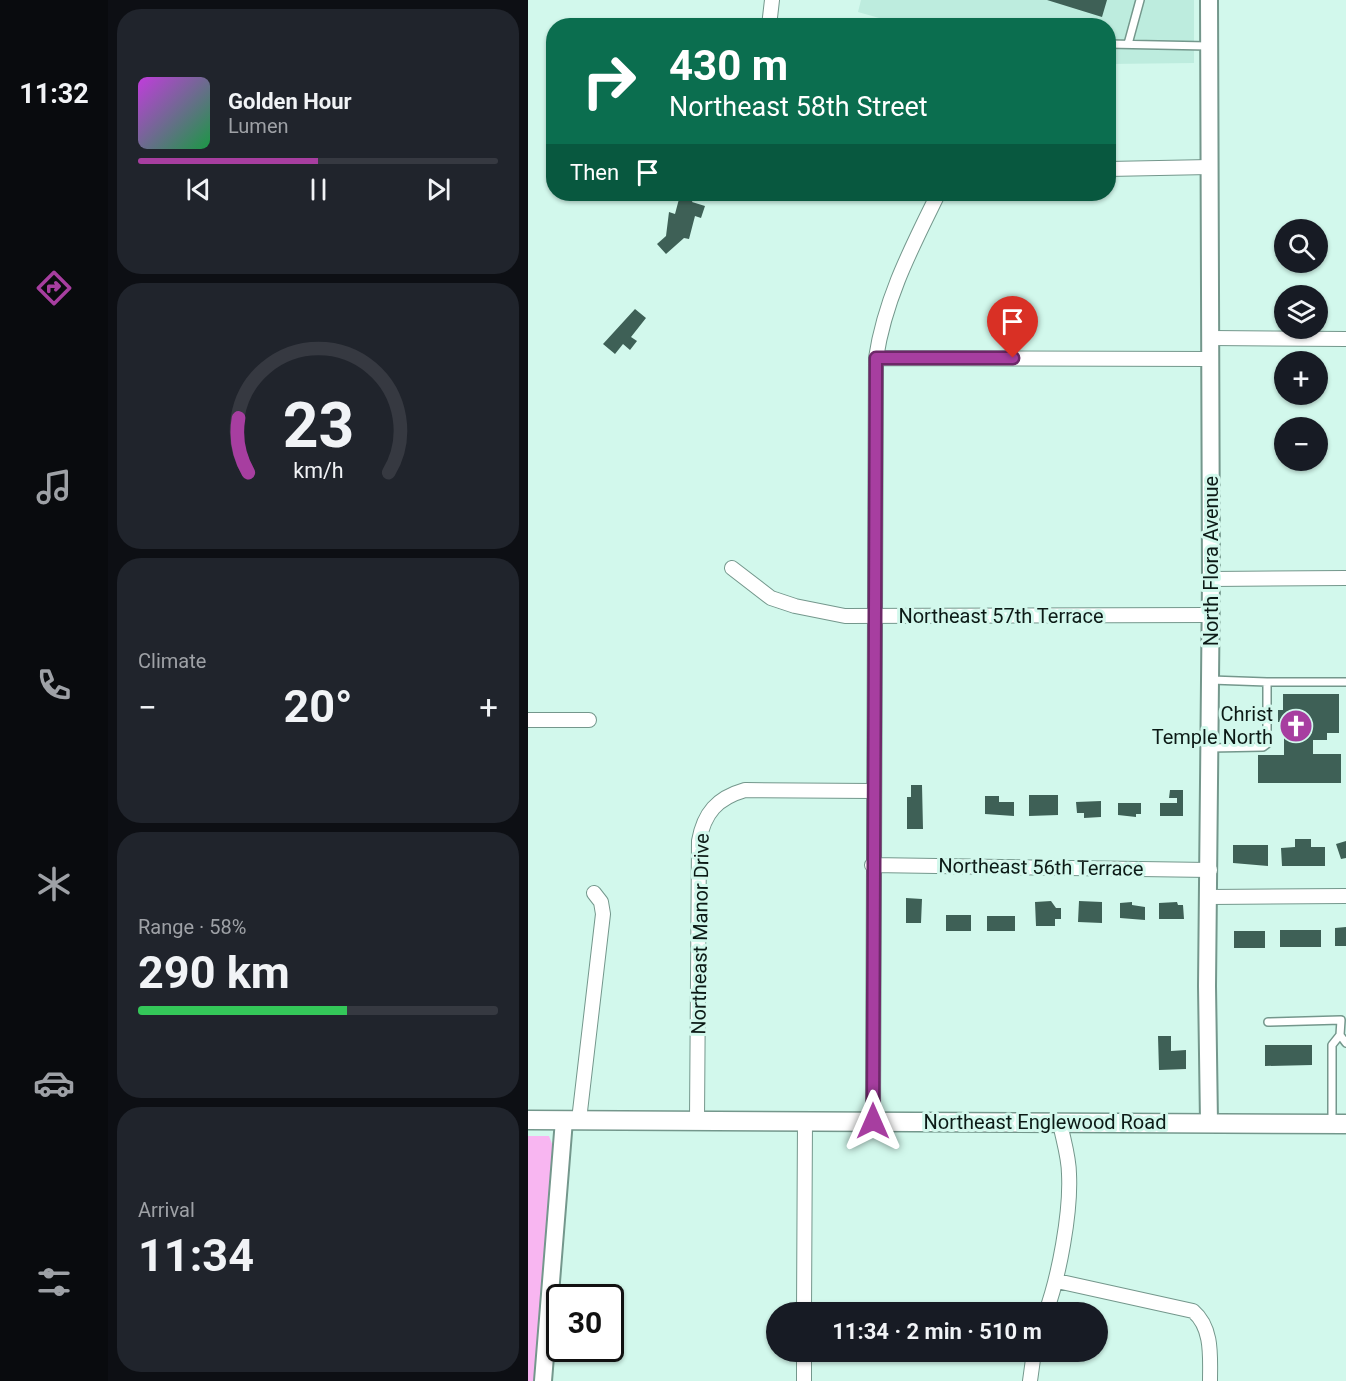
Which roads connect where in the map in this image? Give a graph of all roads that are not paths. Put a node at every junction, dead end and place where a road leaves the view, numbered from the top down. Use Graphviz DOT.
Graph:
graph roads {
  1 [pos="772,0"];
  2 [pos="1140,0"];
  3 [pos="1209,0"];
  4 [pos="770,18"];
  5 [pos="1116,44"];
  6 [pos="1128,44"];
  7 [pos="1210,46"];
  8 [pos="1210,167"];
  9 [pos="1116,169"];
  10 [pos="935,201"];
  11 [pos="1210,338"];
  12 [pos="1346,339"];
  13 [pos="876,358"];
  14 [pos="1211,359"];
  15 [pos="732,568"];
  16 [pos="1346,578"];
  17 [pos="1211,579"];
  18 [pos="1211,615"];
  19 [pos="875,616"];
  20 [pos="1211,680"];
  21 [pos="1267,681"];
  22 [pos="1346,682"];
  23 [pos="528,720"];
  24 [pos="589,720"];
  25 [pos="1210,748"];
  26 [pos="872,791"];
  27 [pos="872,865"];
  28 [pos="1210,870"];
  29 [pos="594,893"];
  30 [pos="1346,896"];
  31 [pos="1210,897"];
  32 [pos="1268,1022"];
  33 [pos="1340,1035"];
  34 [pos="1346,1043"];
  35 [pos="528,1120"];
  36 [pos="571,1120"];
  37 [pos="697,1120"];
  38 [pos="805,1120"];
  39 [pos="873,1121"];
  40 [pos="1209,1122"];
  41 [pos="1060,1123"];
  42 [pos="1339,1123"];
  43 [pos="1057,1281"];
  44 [pos="804,1302"];
  45 [pos="1050,1302"];
  46 [pos="804,1362"];
  47 [pos="1033,1362"];
  48 [pos="543,1381"];
  49 [pos="804,1381"];
  50 [pos="1030,1381"];
  51 [pos="1210,1381"];
  1 -- 4 [label="street"];
  2 -- 6 [label="lane"];
  3 -- 7 [label="street, North Flora Avenue"];
  5 -- 6 [label="lane"];
  6 -- 7 [label="lane"];
  7 -- 8 [label="street, North Flora Avenue"];
  8 -- 9 [label="street"];
  8 -- 11 [label="street, North Flora Avenue"];
  10 -- 13 [label="street"];
  11 -- 12 [label="street"];
  11 -- 14 [label="street, North Flora Avenue"];
  13 -- 14 [label="street"];
  13 -- 19 [label="street"];
  14 -- 17 [label="street, North Flora Avenue"];
  15 -- 19 [label="street, Northeast 57th Terrace"];
  16 -- 17 [label="street"];
  17 -- 18 [label="street, North Flora Avenue"];
  18 -- 19 [label="street, Northeast 57th Terrace"];
  18 -- 20 [label="street, North Flora Avenue"];
  19 -- 26 [label="street"];
  20 -- 21 [label="lane"];
  20 -- 25 [label="street, North Flora Avenue"];
  21 -- 22 [label="lane"];
  21 -- 25 [label="lane"];
  23 -- 24 [label="street"];
  25 -- 28 [label="street, North Flora Avenue"];
  26 -- 27 [label="street"];
  26 -- 37 [label="street, Northeast Manor Drive"];
  27 -- 28 [label="street, Northeast 56th Terrace"];
  27 -- 39 [label="street"];
  28 -- 31 [label="street, North Flora Avenue"];
  29 -- 36 [label="street"];
  30 -- 31 [label="street"];
  31 -- 40 [label="street, North Flora Avenue"];
  32 -- 33 [label="lane"];
  33 -- 34 [label="lane"];
  33 -- 42 [label="lane"];
  35 -- 36 [label="main road, Northeast Englewood Road"];
  36 -- 37 [label="main road, Northeast Englewood Road"];
  36 -- 48 [label="street"];
  37 -- 38 [label="main road, Northeast Englewood Road"];
  38 -- 39 [label="main road, Northeast Englewood Road"];
  38 -- 44 [label="street"];
  39 -- 41 [label="main road, Northeast Englewood Road"];
  40 -- 41 [label="main road, Northeast Englewood Road"];
  40 -- 42 [label="main road, Northeast Englewood Road"];
  41 -- 43 [label="street"];
  43 -- 45 [label="street"];
  43 -- 51 [label="street"];
  46 -- 49 [label="street"];
  47 -- 50 [label="street"];
}
